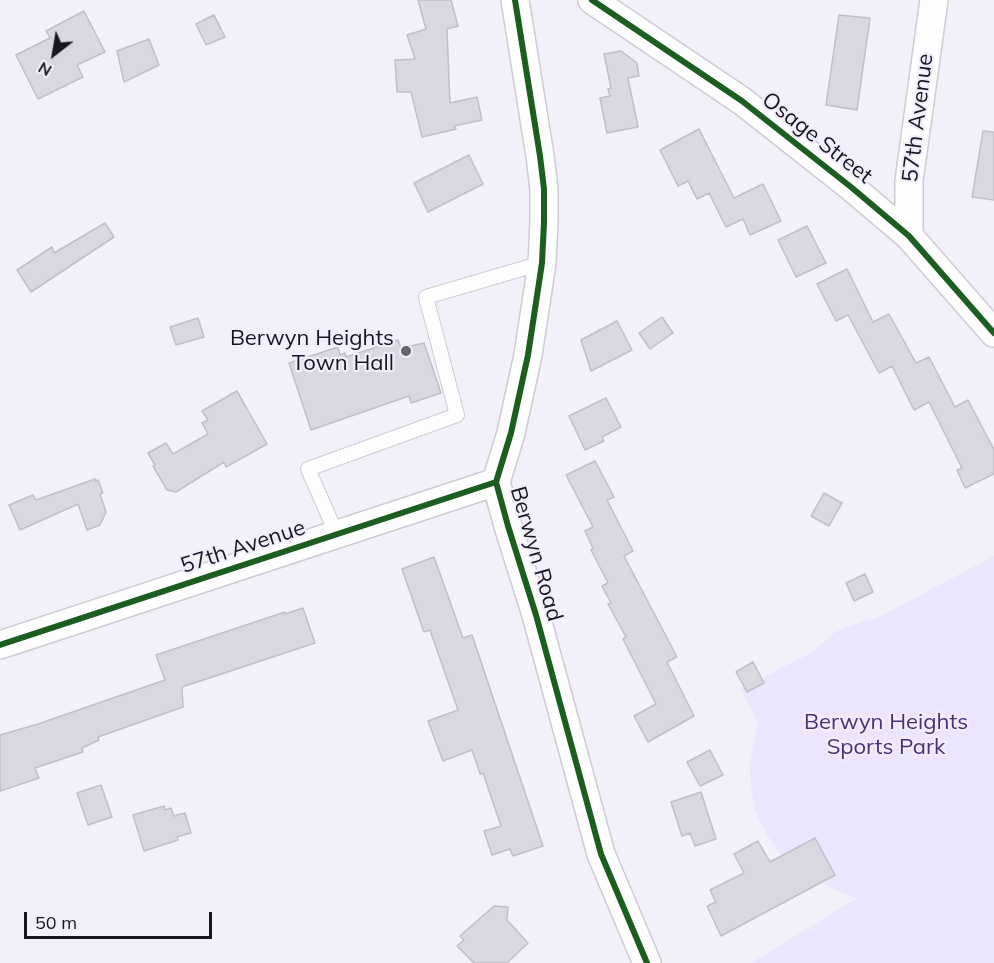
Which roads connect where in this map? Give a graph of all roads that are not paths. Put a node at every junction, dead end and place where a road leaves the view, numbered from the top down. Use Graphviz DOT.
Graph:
graph roads {
  1 [pos="515,0"];
  2 [pos="592,0"];
  3 [pos="934,0"];
  4 [pos="909,236"];
  5 [pos="542,263"];
  6 [pos="994,333"];
  7 [pos="496,483"];
  8 [pos="337,535"];
  9 [pos="0,645"];
  10 [pos="647,963"];
  1 -- 5 [label="street, Berwyn Road"];
  2 -- 4 [label="street, Osage Street"];
  3 -- 4 [label="street, 57th Avenue"];
  4 -- 6 [label="street, Osage Street"];
  5 -- 7 [label="street, Berwyn Road"];
  5 -- 8 [label="lane"];
  7 -- 8 [label="street, 57th Avenue"];
  7 -- 10 [label="street, Berwyn Road"];
  8 -- 9 [label="street, 57th Avenue"];
}
